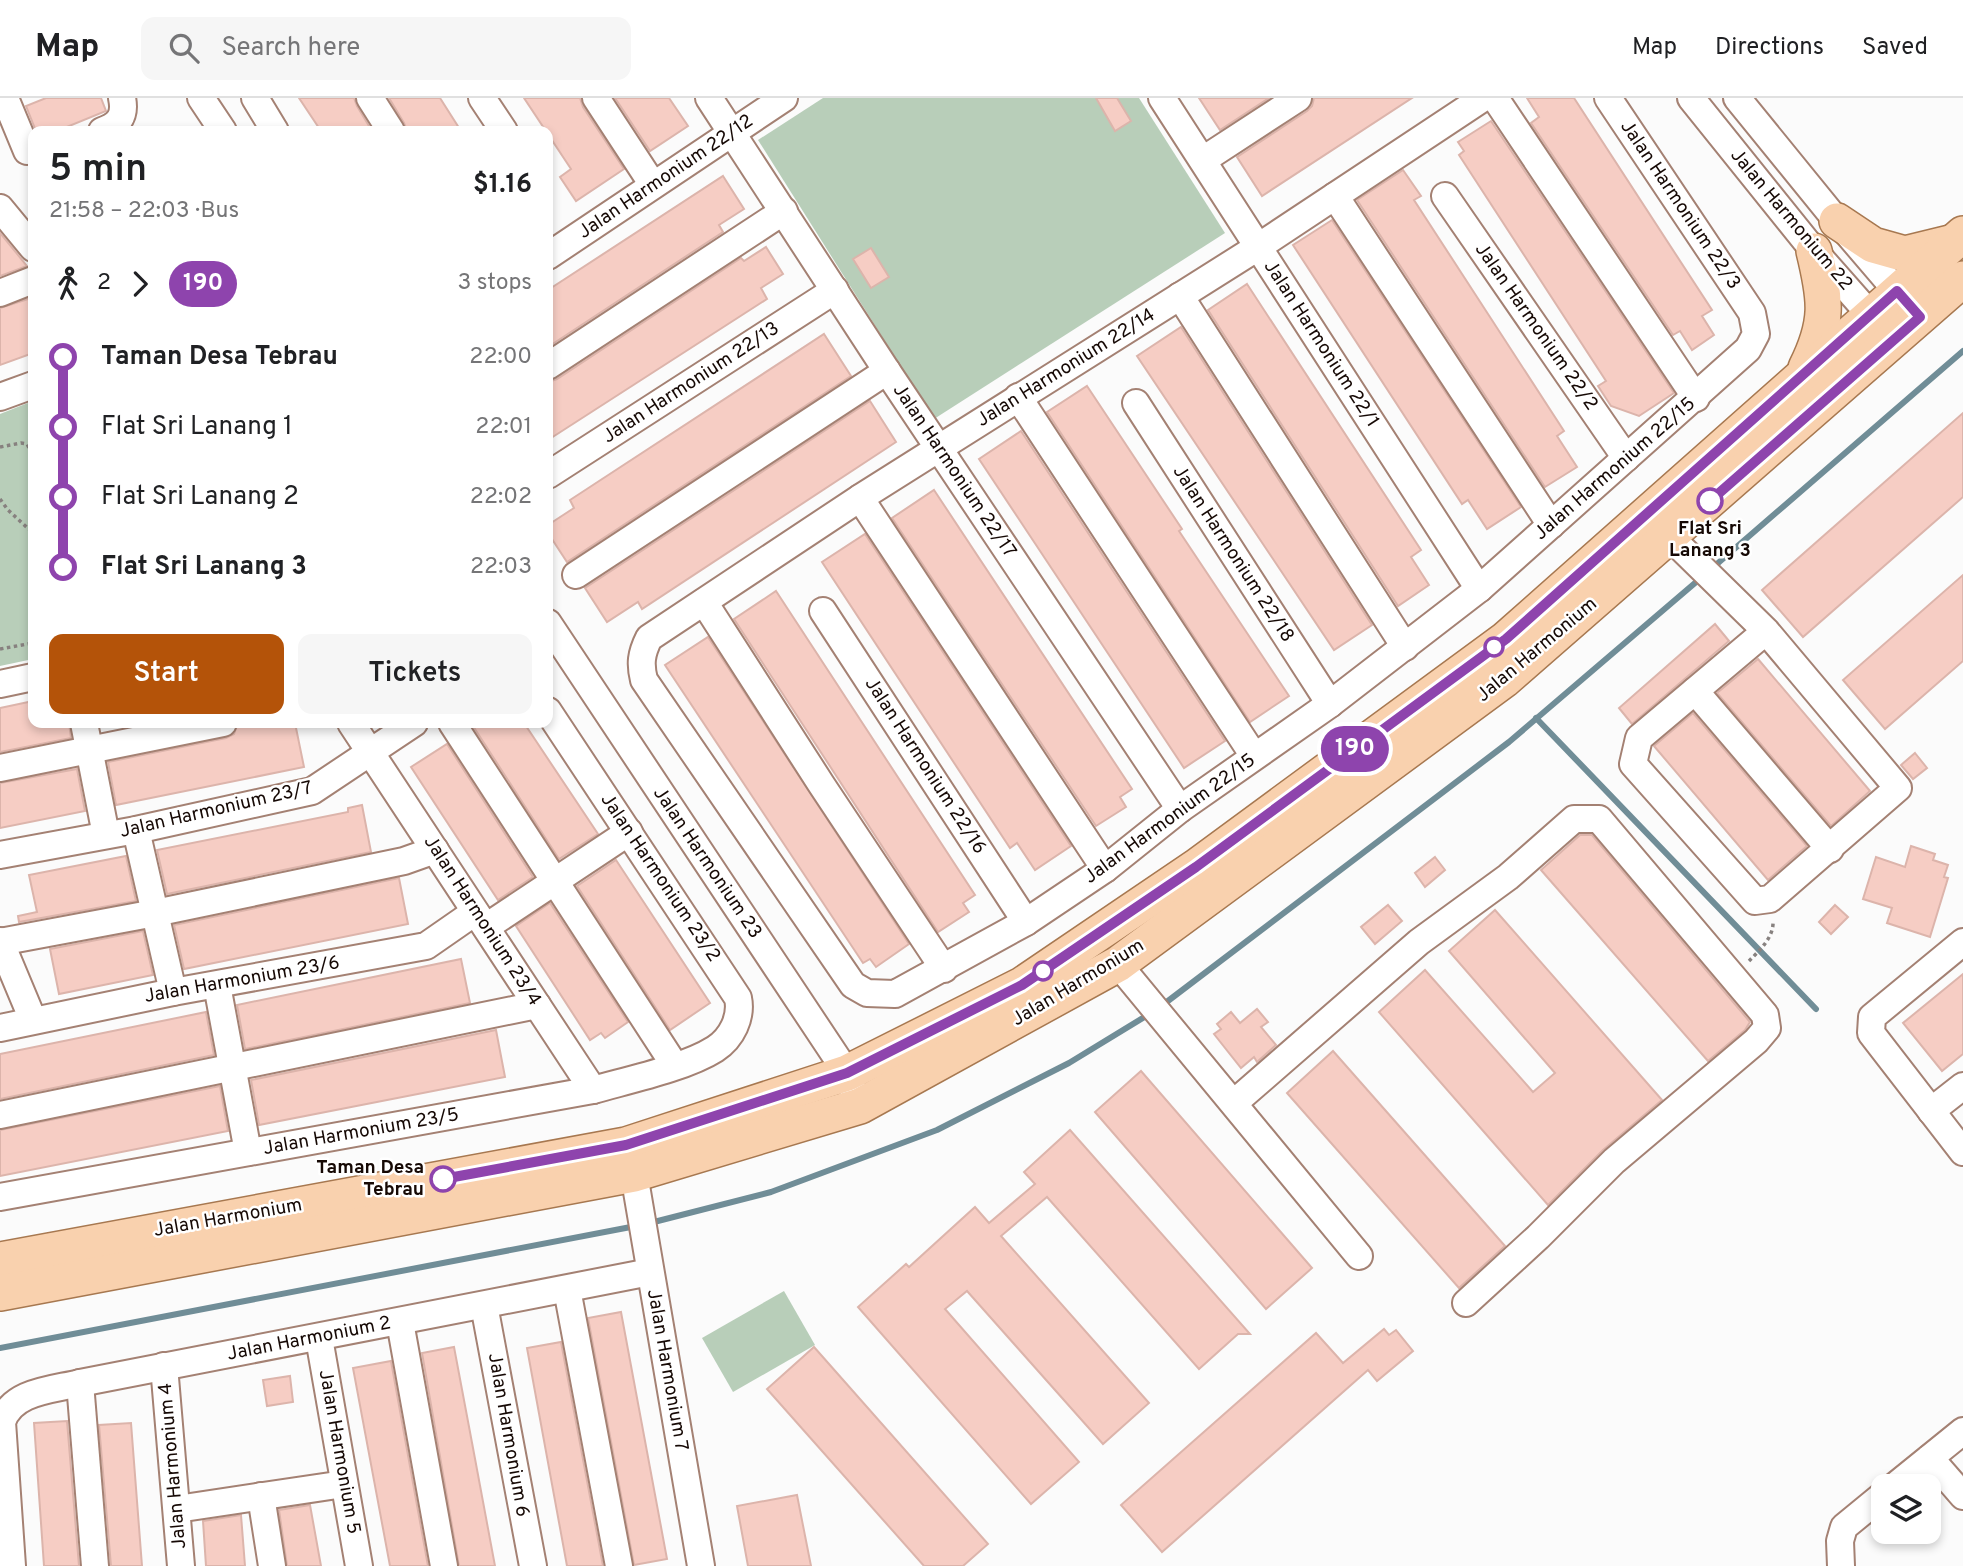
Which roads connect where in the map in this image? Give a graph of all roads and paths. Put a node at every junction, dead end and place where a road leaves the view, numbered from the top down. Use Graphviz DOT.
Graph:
graph roads {
  1 [pos="5,98"];
  2 [pos="122,98"];
  3 [pos="201,98"];
  4 [pos="254,98"];
  5 [pos="370,98"];
  6 [pos="482,98"];
  7 [pos="596,98"];
  8 [pos="709,98"];
  9 [pos="784,98"];
  10 [pos="1162,98"];
  11 [pos="1298,98"];
  12 [pos="1483,98"];
  13 [pos="1495,98"];
  14 [pos="1608,98"];
  15 [pos="1691,98"];
  16 [pos="1737,98"];
  17 [pos="114,126"];
  18 [pos="220,126"];
  19 [pos="272,126"];
  20 [pos="388,126"];
  21 [pos="501,126"];
  22 [pos="731,132"];
  23 [pos="27,151"];
  24 [pos="1203,160"];
  25 [pos="653,185"];
  26 [pos="1335,196"];
  27 [pos="1446,196"];
  28 [pos="0,208"];
  29 [pos="783,212"];
  30 [pos="1837,222"];
  31 [pos="1958,238"];
  32 [pos="28,242"];
  33 [pos="1258,247"];
  34 [pos="1815,251"];
  35 [pos="553,253"];
  36 [pos="1963,279"];
  37 [pos="28,282"];
  38 [pos="835,290"];
  39 [pos="0,293"];
  40 [pos="1180,296"];
  41 [pos="1909,304"];
  42 [pos="1752,313"];
  43 [pos="1882,327"];
  44 [pos="553,363"];
  45 [pos="887,371"];
  46 [pos="1803,374"];
  47 [pos="28,387"];
  48 [pos="0,397"];
  49 [pos="1018,397"];
  50 [pos="1696,398"];
  51 [pos="1136,403"];
  52 [pos="28,446"];
  53 [pos="0,447"];
  54 [pos="939,448"];
  55 [pos="1626,458"];
  56 [pos="553,472"];
  57 [pos="860,498"];
  58 [pos="0,499"];
  59 [pos="1551,525"];
  60 [pos="28,528"];
  61 [pos="1670,537"];
  62 [pos="576,575"];
  63 [pos="1479,589"];
  64 [pos="705,602"];
  65 [pos="823,611"];
  66 [pos="1766,631"];
  67 [pos="553,634"];
  68 [pos="649,638"];
  69 [pos="28,644"];
  70 [pos="1405,647"];
  71 [pos="0,649"];
  72 [pos="28,678"];
  73 [pos="0,684"];
  74 [pos="1695,691"];
  75 [pos="1330,705"];
  76 [pos="553,718"];
  77 [pos="85,728"];
  78 [pos="198,728"];
  79 [pos="354,728"];
  80 [pos="407,728"];
  81 [pos="455,728"];
  82 [pos="89,750"];
  83 [pos="371,752"];
  84 [pos="1254,756"];
  85 [pos="0,768"];
  86 [pos="1180,809"];
  87 [pos="136,830"];
  88 [pos="629,832"];
  89 [pos="106,835"];
  90 [pos="1830,849"];
  91 [pos="435,850"];
  92 [pos="0,855"];
  93 [pos="1105,869"];
  94 [pos="555,882"];
  95 [pos="155,913"];
  96 [pos="481,920"];
  97 [pos="1026,922"];
  98 [pos="0,942"];
  99 [pos="1963,942"];
  100 [pos="1765,944"];
  101 [pos="1754,957"];
  102 [pos="1118,964"];
  103 [pos="944,969"];
  104 [pos="217,985"];
  105 [pos="173,992"];
  106 [pos="537,1005"];
  107 [pos="33,1020"];
  108 [pos="0,1028"];
  109 [pos="716,1048"];
  110 [pos="675,1066"];
  111 [pos="231,1069"];
  112 [pos="847,1073"];
  113 [pos="1963,1086"];
  114 [pos="593,1090"];
  115 [pos="1234,1103"];
  116 [pos="860,1106"];
  117 [pos="1931,1111"];
  118 [pos="0,1115"];
  119 [pos="248,1152"];
  120 [pos="1963,1152"];
  121 [pos="634,1174"];
  122 [pos="0,1197"];
  123 [pos="1359,1256"];
  124 [pos="0,1260"];
  125 [pos="650,1272"];
  126 [pos="566,1289"];
  127 [pos="0,1293"];
  128 [pos="1466,1303"];
  129 [pos="484,1305"];
  130 [pos="400,1322"];
  131 [pos="319,1338"];
  132 [pos="164,1366"];
  133 [pos="80,1382"];
  134 [pos="1963,1431"];
  135 [pos="1930,1458"];
  136 [pos="1910,1474"];
  137 [pos="344,1484"];
  138 [pos="261,1496"];
  139 [pos="1963,1496"];
  140 [pos="1871,1505"];
  141 [pos="177,1509"];
  142 [pos="697,1565"];
  143 [pos="12,1566"];
  144 [pos="95,1566"];
  145 [pos="181,1566"];
  146 [pos="272,1566"];
  147 [pos="359,1566"];
  148 [pos="444,1566"];
  149 [pos="533,1566"];
  150 [pos="620,1566"];
  151 [pos="1841,1566"];
  1 -- 23 [label="street"];
  2 -- 17 [label="street"];
  3 -- 18 [label="street"];
  4 -- 19 [label="street"];
  5 -- 20 [label="street"];
  6 -- 21 [label="street"];
  7 -- 25 [label="street"];
  8 -- 22 [label="street, Jalan Harmonium 22/17"];
  9 -- 22 [label="street, Jalan Harmonium 22/12"];
  10 -- 24 [label="street, Jalan Harmonium 22/1"];
  11 -- 24 [label="street"];
  12 -- 26 [label="street, Jalan Harmonium 22/14"];
  13 -- 50 [label="street"];
  14 -- 42 [label="street, Jalan Harmonium 22/3"];
  15 -- 34 [label="street, Jalan Harmonium 22"];
  16 -- 30 [label="street, Jalan Harmonium 22"];
  22 -- 25 [label="street, Jalan Harmonium 22/12"];
  22 -- 29 [label="street, Jalan Harmonium 22/17"];
  24 -- 33 [label="street, Jalan Harmonium 22/1"];
  25 -- 35 [label="street, Jalan Harmonium 22/12"];
  26 -- 33 [label="street, Jalan Harmonium 22/14"];
  26 -- 59 [label="street"];
  27 -- 55 [label="street, Jalan Harmonium 22/2"];
  28 -- 32 [label="street"];
  29 -- 38 [label="street, Jalan Harmonium 22/17"];
  29 -- 44 [label="street"];
  30 -- 31 [label="main road"];
  30 -- 41 [label="street, Jalan Harmonium 22"];
  31 -- 41 [label="main road, Jalan Harmonium"];
  33 -- 40 [label="street, Jalan Harmonium 22/14"];
  33 -- 63 [label="street, Jalan Harmonium 22/1"];
  34 -- 43 [label="street, Jalan Harmonium 22"];
  34 -- 46 [label="main road"];
  36 -- 41 [label="main road, Jalan Harmonium"];
  37 -- 39 [label="street"];
  38 -- 45 [label="street, Jalan Harmonium 22/17"];
  38 -- 56 [label="street, Jalan Harmonium 22/13"];
  40 -- 49 [label="street, Jalan Harmonium 22/14"];
  40 -- 70 [label="street"];
  41 -- 43 [label="main road, Jalan Harmonium"];
  42 -- 50 [label="street, Jalan Harmonium 22/15"];
  43 -- 46 [label="main road, Jalan Harmonium"];
  43 -- 61 [label="main road, Jalan Harmonium"];
  45 -- 54 [label="street, Jalan Harmonium 22/17"];
  45 -- 62 [label="street"];
  46 -- 112 [label="main road, Jalan Harmonium"];
  47 -- 48 [label="street"];
  49 -- 54 [label="street, Jalan Harmonium 22/14"];
  49 -- 84 [label="street"];
  50 -- 55 [label="street, Jalan Harmonium 22/15"];
  51 -- 75 [label="street, Jalan Harmonium 22/18"];
  52 -- 53 [label="path"];
  54 -- 57 [label="street, Jalan Harmonium 22/14"];
  54 -- 86 [label="street, Jalan Harmonium 22/17"];
  55 -- 59 [label="street, Jalan Harmonium 22/15"];
  57 -- 64 [label="street, Jalan Harmonium 22/14"];
  57 -- 93 [label="street"];
  58 -- 60 [label="path"];
  59 -- 63 [label="street, Jalan Harmonium 22/15"];
  61 -- 66 [label="street"];
  61 -- 102 [label="main road, Jalan Harmonium"];
  63 -- 70 [label="street, Jalan Harmonium 22/15"];
  64 -- 68 [label="street, Jalan Harmonium 22/14"];
  64 -- 103 [label="street"];
  65 -- 97 [label="street, Jalan Harmonium 22/16"];
  66 -- 74 [label="street"];
  66 -- 90 [label="street"];
  67 -- 112 [label="street, Jalan Harmonium 23"];
  68 -- 103 [label="street, Jalan Harmonium 22/15"];
  69 -- 71 [label="path"];
  70 -- 75 [label="street, Jalan Harmonium 22/15"];
  72 -- 73 [label="street"];
  74 -- 90 [label="street"];
  74 -- 90 [label="street"];
  75 -- 84 [label="street, Jalan Harmonium 22/15"];
  76 -- 88 [label="street, Jalan Harmonium 23/2"];
  77 -- 82 [label="street"];
  78 -- 82 [label="street"];
  79 -- 83 [label="street, Jalan Harmonium 23/4"];
  80 -- 83 [label="street, Jalan Harmonium 23/7"];
  81 -- 94 [label="street"];
  82 -- 85 [label="street"];
  82 -- 89 [label="street"];
  83 -- 87 [label="street, Jalan Harmonium 23/7"];
  83 -- 91 [label="street, Jalan Harmonium 23/4"];
  84 -- 86 [label="street, Jalan Harmonium 22/15"];
  86 -- 93 [label="street, Jalan Harmonium 22/15"];
  87 -- 89 [label="street, Jalan Harmonium 23/7"];
  87 -- 95 [label="street"];
  88 -- 94 [label="street, Jalan Harmonium 23/6"];
  88 -- 109 [label="street, Jalan Harmonium 23/2"];
  89 -- 92 [label="street, Jalan Harmonium 23/7"];
  91 -- 95 [label="street"];
  91 -- 96 [label="street, Jalan Harmonium 23/4"];
  93 -- 97 [label="street, Jalan Harmonium 22/15"];
  94 -- 96 [label="street, Jalan Harmonium 23/6"];
  94 -- 110 [label="street"];
  95 -- 98 [label="street"];
  95 -- 105 [label="street"];
  96 -- 104 [label="street, Jalan Harmonium 23/6"];
  96 -- 106 [label="street, Jalan Harmonium 23/4"];
  97 -- 103 [label="street, Jalan Harmonium 22/15"];
  98 -- 107 [label="street"];
  99 -- 117 [label="street"];
  100 -- 101 [label="path"];
  102 -- 115 [label="street"];
  102 -- 116 [label="main road, Jalan Harmonium"];
  104 -- 105 [label="street, Jalan Harmonium 23/6"];
  104 -- 111 [label="street"];
  105 -- 107 [label="street, Jalan Harmonium 23/6"];
  106 -- 111 [label="street"];
  106 -- 114 [label="street, Jalan Harmonium 23/4"];
  107 -- 108 [label="street, Jalan Harmonium 23/6"];
  109 -- 110 [label="street, Jalan Harmonium 23/5"];
  110 -- 114 [label="street, Jalan Harmonium 23/5"];
  111 -- 118 [label="street"];
  111 -- 119 [label="street"];
  112 -- 116 [label="street, Jalan Harmonium 23"];
  112 -- 124 [label="main road, Jalan Harmonium"];
  113 -- 117 [label="street"];
  114 -- 119 [label="street, Jalan Harmonium 23/5"];
  115 -- 123 [label="street"];
  115 -- 128 [label="street"];
  116 -- 121 [label="main road, Jalan Harmonium"];
  117 -- 120 [label="street"];
  119 -- 122 [label="street, Jalan Harmonium 23/5"];
  121 -- 125 [label="street, Jalan Harmonium 7"];
  121 -- 127 [label="main road, Jalan Harmonium"];
  125 -- 126 [label="street, Jalan Harmonium 2"];
  125 -- 142 [label="street, Jalan Harmonium 7"];
  126 -- 129 [label="street, Jalan Harmonium 2"];
  126 -- 150 [label="street"];
  129 -- 130 [label="street, Jalan Harmonium 2"];
  129 -- 149 [label="street, Jalan Harmonium 6"];
  130 -- 131 [label="street, Jalan Harmonium 2"];
  130 -- 148 [label="street"];
  131 -- 132 [label="street, Jalan Harmonium 2"];
  131 -- 137 [label="street, Jalan Harmonium 5"];
  132 -- 133 [label="street, Jalan Harmonium 2"];
  132 -- 141 [label="street, Jalan Harmonium 4"];
  133 -- 143 [label="street, Jalan Harmonium 2"];
  133 -- 144 [label="street"];
  134 -- 135 [label="street"];
  135 -- 136 [label="street"];
  135 -- 139 [label="street"];
  137 -- 138 [label="street"];
  137 -- 147 [label="street, Jalan Harmonium 5"];
  138 -- 141 [label="street"];
  138 -- 146 [label="street"];
  140 -- 151 [label="street"];
  141 -- 145 [label="street, Jalan Harmonium 4"];
}
